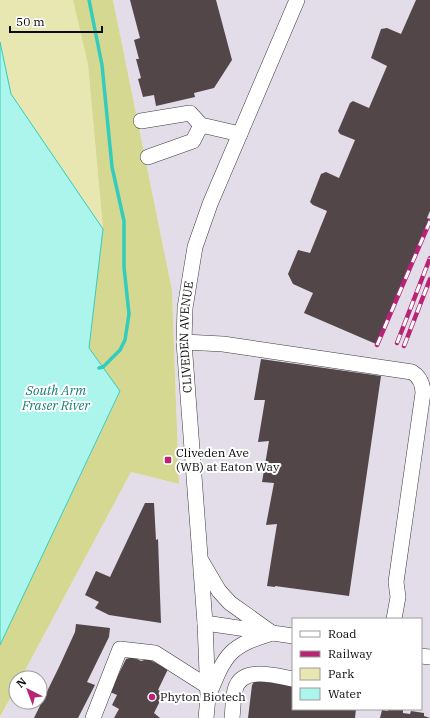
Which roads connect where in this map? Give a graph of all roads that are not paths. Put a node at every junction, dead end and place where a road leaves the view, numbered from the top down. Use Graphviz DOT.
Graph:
graph roads {
  1 [pos="297,0"];
  2 [pos="141,121"];
  3 [pos="200,125"];
  4 [pos="240,134"];
  5 [pos="148,158"];
  6 [pos="184,342"];
  7 [pos="200,558"];
  8 [pos="394,618"];
  9 [pos="205,623"];
  10 [pos="272,633"];
  11 [pos="292,636"];
  12 [pos="292,679"];
  13 [pos="207,691"];
  14 [pos="93,718"];
  15 [pos="206,718"];
  16 [pos="232,718"];
  1 -- 4 [label="street, CLIVEDEN AVENUE"];
  2 -- 3 [label="street"];
  3 -- 4 [label="street"];
  3 -- 5 [label="street"];
  4 -- 6 [label="street, CLIVEDEN AVENUE"];
  6 -- 7 [label="street, CLIVEDEN AVENUE"];
  6 -- 8 [label="street"];
  7 -- 9 [label="street, CLIVEDEN AVENUE"];
  7 -- 10 [label="street"];
  9 -- 10 [label="street"];
  9 -- 13 [label="street, CLIVEDEN AVENUE"];
  10 -- 11 [label="street"];
  10 -- 13 [label="street"];
  12 -- 16 [label="street"];
  13 -- 14 [label="street"];
  13 -- 15 [label="street, CLIVEDEN AVENUE"];
}
